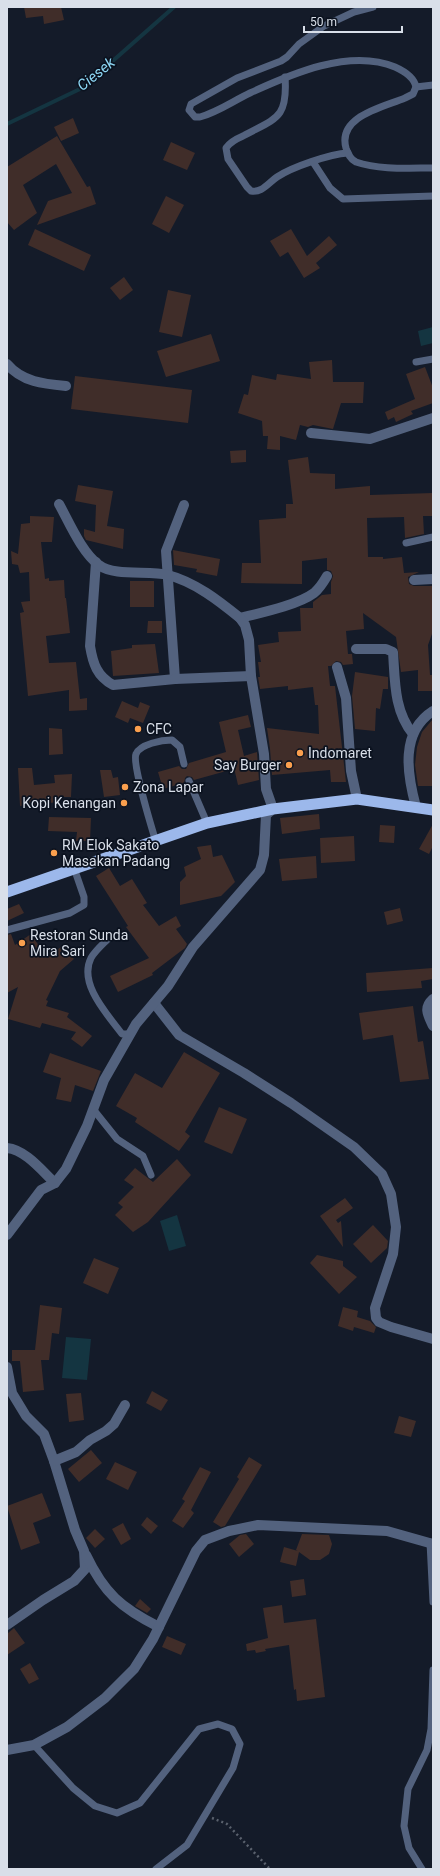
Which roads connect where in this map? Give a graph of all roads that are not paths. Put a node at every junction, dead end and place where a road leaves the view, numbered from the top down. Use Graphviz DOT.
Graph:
graph roads {
  1 [pos="372,7"];
  2 [pos="285,77"];
  3 [pos="433,85"];
  4 [pos="416,87"];
  5 [pos="348,153"];
  6 [pos="313,162"];
  7 [pos="433,168"];
  8 [pos="433,196"];
  9 [pos="433,359"];
  10 [pos="416,362"];
  11 [pos="7,364"];
  12 [pos="66,386"];
  13 [pos="433,418"];
  14 [pos="311,433"];
  15 [pos="59,504"];
  16 [pos="184,505"];
  17 [pos="433,537"];
  18 [pos="406,543"];
  19 [pos="96,562"];
  20 [pos="167,575"];
  21 [pos="327,576"];
  22 [pos="433,579"];
  23 [pos="414,580"];
  24 [pos="240,618"];
  25 [pos="356,649"];
  26 [pos="337,667"];
  27 [pos="251,676"];
  28 [pos="175,679"];
  29 [pos="433,711"];
  30 [pos="412,734"];
  31 [pos="184,764"];
  32 [pos="190,782"];
  33 [pos="357,799"];
  34 [pos="416,807"];
  35 [pos="273,809"];
  36 [pos="433,810"];
  37 [pos="207,823"];
  38 [pos="156,842"];
  39 [pos="74,868"];
  40 [pos="7,892"];
  41 [pos="7,930"];
  42 [pos="108,939"];
  43 [pos="433,999"];
  44 [pos="154,1003"];
  45 [pos="433,1026"];
  46 [pos="129,1034"];
  47 [pos="93,1109"];
  48 [pos="7,1148"];
  49 [pos="151,1175"];
  50 [pos="55,1183"];
  51 [pos="7,1235"];
  52 [pos="433,1339"];
  53 [pos="7,1367"];
  54 [pos="125,1405"];
  55 [pos="54,1461"];
  56 [pos="431,1543"];
  57 [pos="84,1551"];
  58 [pos="433,1602"];
  59 [pos="7,1625"];
  60 [pos="159,1627"];
  61 [pos="433,1670"];
  62 [pos="34,1745"];
  63 [pos="7,1750"];
  64 [pos="156,1869"];
  65 [pos="422,1869"];
  1 -- 2 [label="lane"];
  2 -- 4 [label="lane"];
  2 -- 6 [label="lane"];
  3 -- 4 [label="lane"];
  4 -- 5 [label="lane"];
  5 -- 6 [label="lane"];
  5 -- 7 [label="lane"];
  6 -- 8 [label="lane"];
  9 -- 10 [label="lane"];
  11 -- 12 [label="street"];
  13 -- 14 [label="street"];
  15 -- 19 [label="street"];
  16 -- 20 [label="street"];
  17 -- 18 [label="lane"];
  19 -- 20 [label="street"];
  19 -- 28 [label="street"];
  20 -- 24 [label="street"];
  20 -- 28 [label="street"];
  21 -- 24 [label="street"];
  22 -- 23 [label="street"];
  24 -- 27 [label="street"];
  25 -- 30 [label="street"];
  26 -- 33 [label="street"];
  27 -- 28 [label="street"];
  27 -- 35 [label="street"];
  29 -- 30 [label="street"];
  30 -- 34 [label="street"];
  31 -- 38 [label="lane"];
  32 -- 37 [label="lane"];
  33 -- 34 [label="highway"];
  33 -- 35 [label="highway"];
  34 -- 36 [label="highway"];
  35 -- 37 [label="highway"];
  35 -- 44 [label="street"];
  37 -- 38 [label="highway"];
  38 -- 39 [label="highway"];
  39 -- 40 [label="highway"];
  39 -- 41 [label="lane"];
  42 -- 46 [label="lane"];
  43 -- 45 [label="street"];
  44 -- 46 [label="street"];
  44 -- 52 [label="street"];
  46 -- 47 [label="street"];
  47 -- 49 [label="lane"];
  47 -- 50 [label="street"];
  48 -- 50 [label="street"];
  50 -- 51 [label="street"];
  53 -- 55 [label="street"];
  54 -- 55 [label="street"];
  55 -- 57 [label="street"];
  56 -- 58 [label="lane"];
  56 -- 60 [label="street"];
  57 -- 59 [label="street"];
  57 -- 60 [label="street"];
  60 -- 62 [label="street"];
  61 -- 65 [label="lane"];
  62 -- 63 [label="street"];
  62 -- 64 [label="lane"];
}
